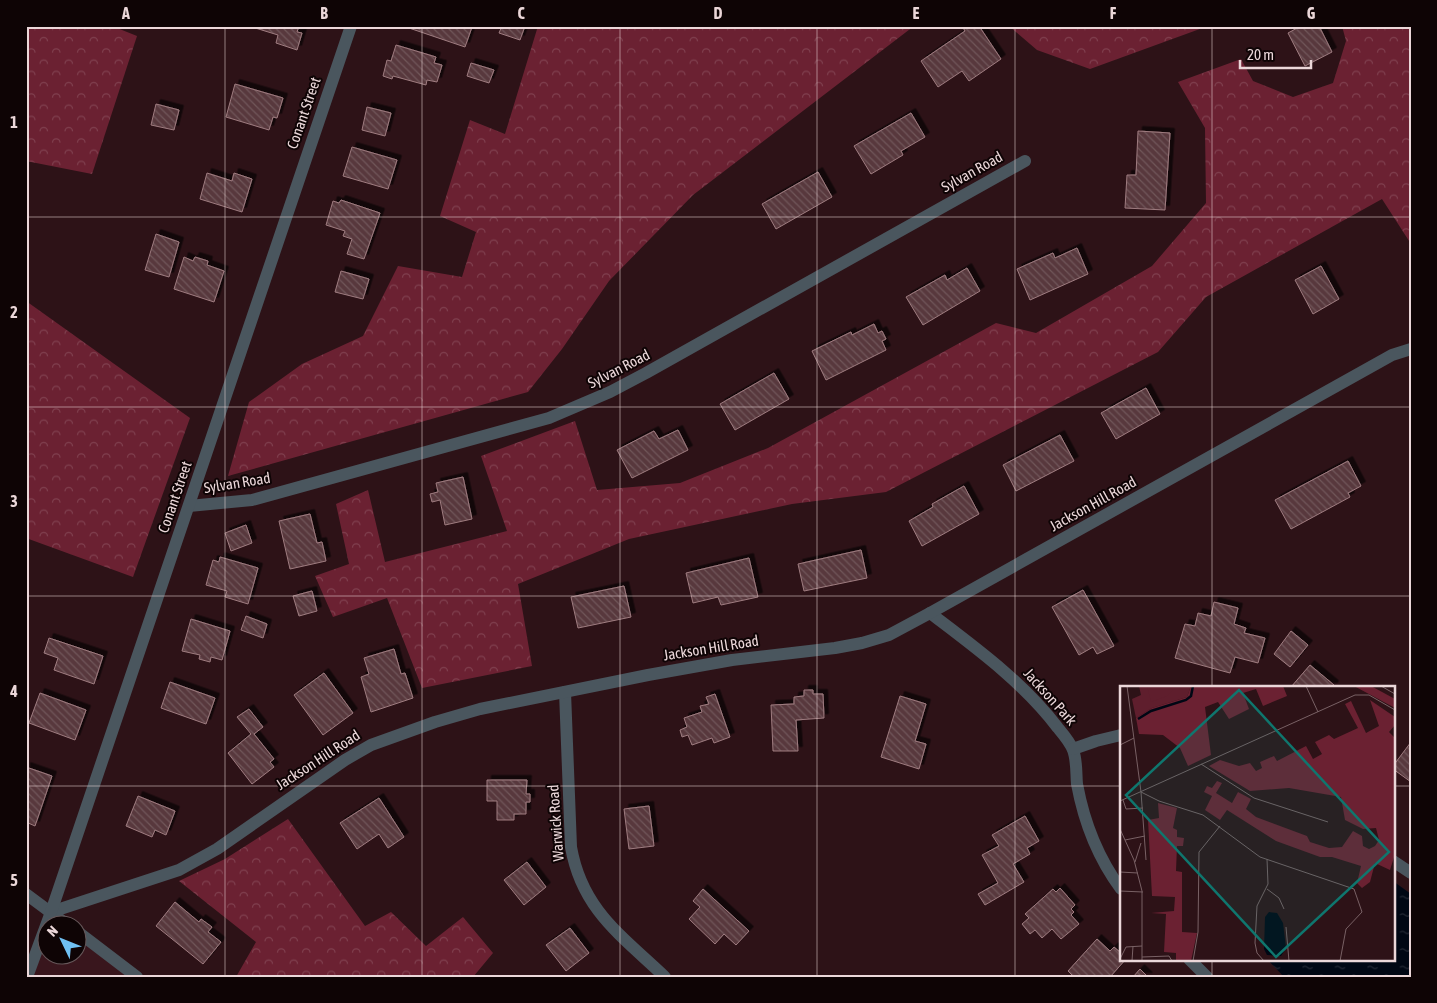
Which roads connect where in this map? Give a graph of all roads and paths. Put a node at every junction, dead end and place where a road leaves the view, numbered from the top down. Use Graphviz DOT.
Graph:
graph roads {
  1 [pos="351,26"];
  2 [pos="1025,161"];
  3 [pos="1411,349"];
  4 [pos="189,506"];
  5 [pos="930,614"];
  6 [pos="565,692"];
  7 [pos="1120,735"];
  8 [pos="1073,749"];
  9 [pos="1394,862"];
  10 [pos="1411,873"];
  11 [pos="1120,888"];
  12 [pos="26,894"];
  13 [pos="51,912"];
  14 [pos="56,916"];
  15 [pos="88,940"];
  16 [pos="1191,960"];
  17 [pos="27,977"];
  18 [pos="137,977"];
  19 [pos="665,977"];
  20 [pos="1207,977"];
  1 -- 4 [label="street, Conant Street"];
  2 -- 4 [label="street, Sylvan Road"];
  3 -- 5 [label="street, Jackson Hill Road"];
  4 -- 13 [label="street, Conant Street"];
  5 -- 6 [label="street, Jackson Hill Road"];
  5 -- 8 [label="street, Jackson Park"];
  6 -- 13 [label="street, Jackson Hill Road"];
  6 -- 19 [label="street, Warwick Road"];
  7 -- 8 [label="street"];
  8 -- 11 [label="street, Jackson Park"];
  9 -- 10 [label="street"];
  12 -- 13 [label="street"];
  13 -- 14 [label="street"];
  13 -- 17 [label="street, Conant Street"];
  15 -- 18 [label="street"];
  16 -- 20 [label="street"];
}
